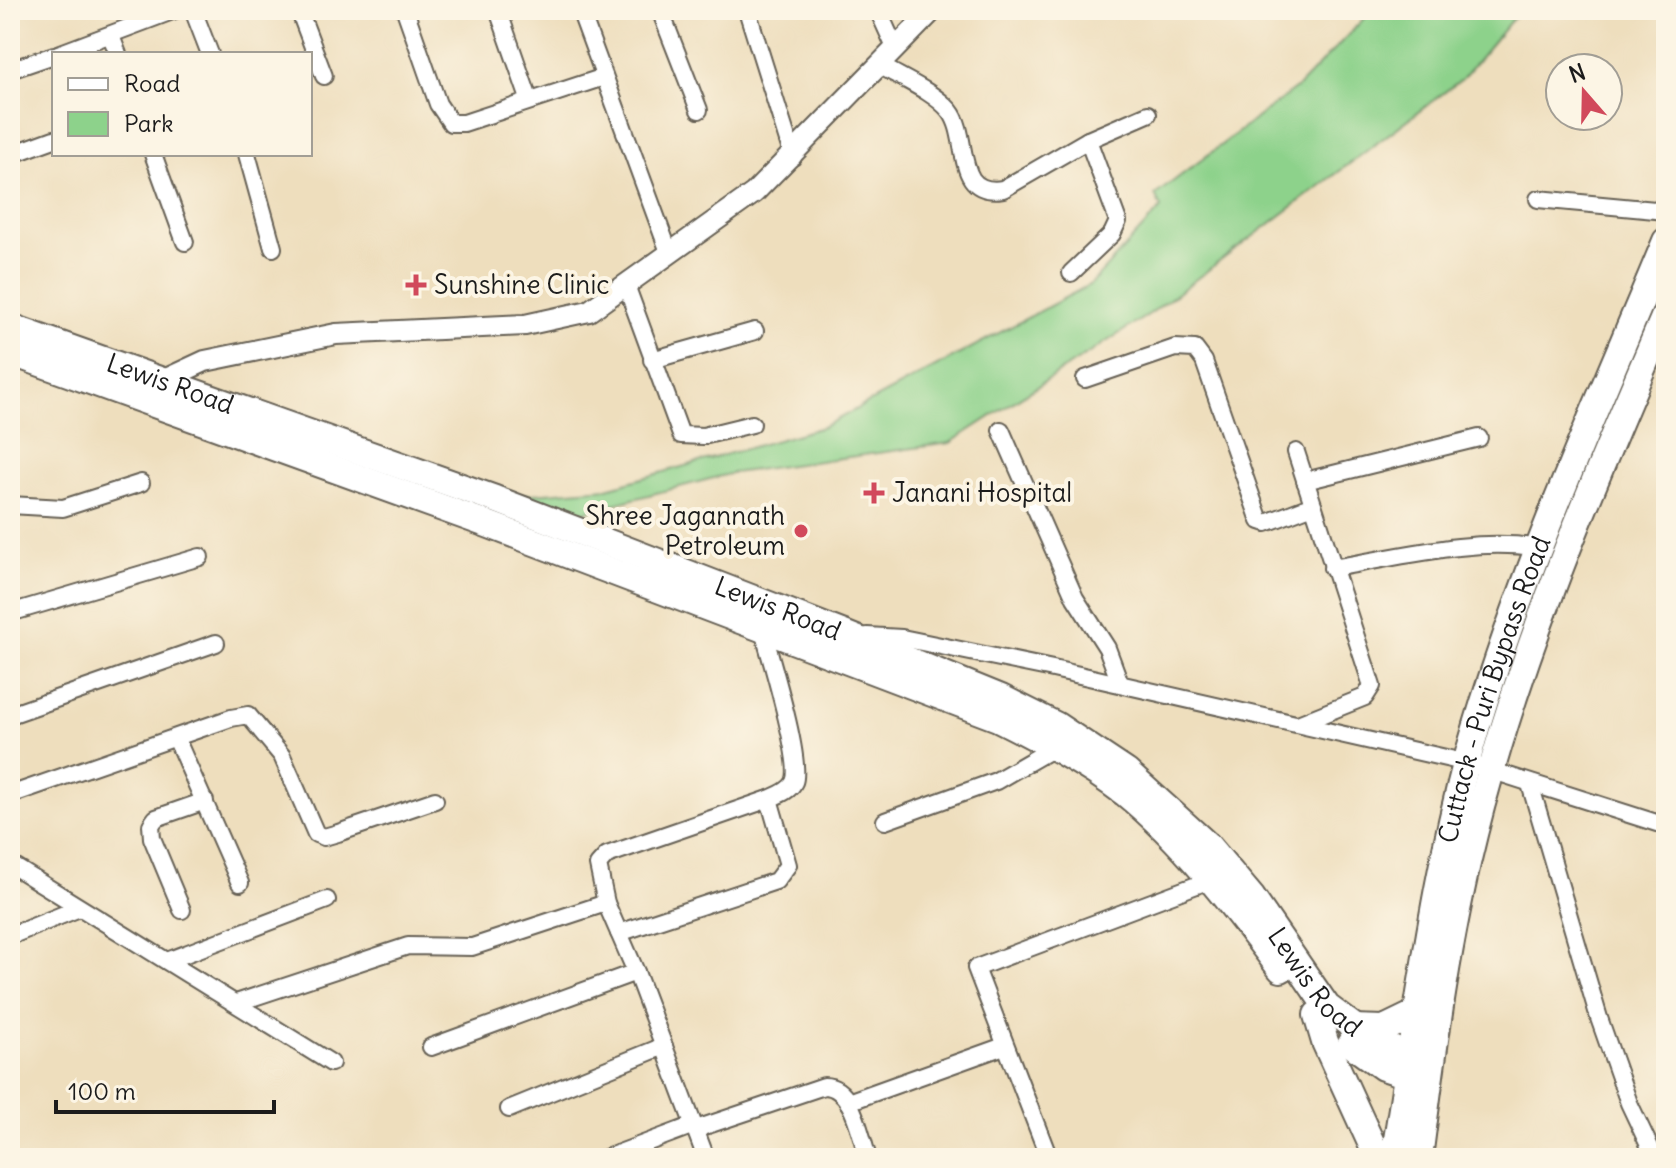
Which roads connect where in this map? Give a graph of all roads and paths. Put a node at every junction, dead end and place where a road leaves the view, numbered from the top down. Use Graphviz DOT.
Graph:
graph roads {
  1 [pos="175,10"];
  2 [pos="193,10"];
  3 [pos="299,10"];
  4 [pos="405,10"];
  5 [pos="498,10"];
  6 [pos="580,10"];
  7 [pos="660,10"];
  8 [pos="747,10"];
  9 [pos="878,10"];
  10 [pos="933,10"];
  11 [pos="145,15"];
  12 [pos="111,36"];
  13 [pos="896,50"];
  14 [pos="65,52"];
  15 [pos="117,52"];
  16 [pos="209,52"];
  17 [pos="52,56"];
  18 [pos="881,66"];
  19 [pos="10,70"];
  20 [pos="324,76"];
  21 [pos="604,77"];
  22 [pos="529,99"];
  23 [pos="699,110"];
  24 [pos="1148,114"];
  25 [pos="52,140"];
  26 [pos="1088,140"];
  27 [pos="10,155"];
  28 [pos="154,156"];
  29 [pos="248,156"];
  30 [pos="793,157"];
  31 [pos="1538,199"];
  32 [pos="1666,211"];
  33 [pos="1666,241"];
  34 [pos="185,242"];
  35 [pos="273,248"];
  36 [pos="669,252"];
  37 [pos="1071,273"];
  38 [pos="626,285"];
  39 [pos="1666,313"];
  40 [pos="10,327"];
  41 [pos="755,331"];
  42 [pos="10,352"];
  43 [pos="652,360"];
  44 [pos="1085,379"];
  45 [pos="162,381"];
  46 [pos="752,424"];
  47 [pos="252,426"];
  48 [pos="1001,430"];
  49 [pos="1479,438"];
  50 [pos="1296,452"];
  51 [pos="1305,481"];
  52 [pos="141,483"];
  53 [pos="10,505"];
  54 [pos="1313,505"];
  55 [pos="491,512"];
  56 [pos="1540,548"];
  57 [pos="200,557"];
  58 [pos="1332,568"];
  59 [pos="10,613"];
  60 [pos="762,627"];
  61 [pos="844,634"];
  62 [pos="216,643"];
  63 [pos="1120,683"];
  64 [pos="10,715"];
  65 [pos="1298,724"];
  66 [pos="176,738"];
  67 [pos="1055,747"];
  68 [pos="1468,763"];
  69 [pos="1494,770"];
  70 [pos="1530,784"];
  71 [pos="10,795"];
  72 [pos="769,799"];
  73 [pos="435,800"];
  74 [pos="205,801"];
  75 [pos="885,821"];
  76 [pos="1666,826"];
  77 [pos="10,864"];
  78 [pos="1210,880"];
  79 [pos="240,883"];
  80 [pos="327,900"];
  81 [pos="606,903"];
  82 [pos="77,909"];
  83 [pos="182,910"];
  84 [pos="619,933"];
  85 [pos="10,936"];
  86 [pos="167,961"];
  87 [pos="636,972"];
  88 [pos="236,1003"];
  89 [pos="1417,1013"];
  90 [pos="1317,1015"];
  91 [pos="1352,1028"];
  92 [pos="664,1046"];
  93 [pos="1004,1046"];
  94 [pos="431,1047"];
  95 [pos="331,1063"];
  96 [pos="1420,1069"];
  97 [pos="848,1102"];
  98 [pos="509,1109"];
  99 [pos="695,1127"];
  100 [pos="606,1158"];
  101 [pos="706,1158"];
  102 [pos="868,1158"];
  103 [pos="1049,1158"];
  104 [pos="1378,1158"];
  105 [pos="1394,1158"];
  106 [pos="1419,1158"];
  107 [pos="1655,1158"];
  1 -- 11 [label="street"];
  2 -- 16 [label="street"];
  3 -- 20 [label="street"];
  4 -- 22 [label="street"];
  5 -- 22 [label="street"];
  6 -- 21 [label="street"];
  7 -- 23 [label="street"];
  8 -- 30 [label="street"];
  9 -- 13 [label="street"];
  10 -- 13 [label="street"];
  11 -- 12 [label="street"];
  12 -- 14 [label="street"];
  12 -- 15 [label="street"];
  13 -- 18 [label="street"];
  17 -- 19 [label="street"];
  18 -- 26 [label="street"];
  18 -- 30 [label="street"];
  21 -- 22 [label="street"];
  21 -- 36 [label="street"];
  24 -- 26 [label="street"];
  25 -- 27 [label="street"];
  26 -- 37 [label="street"];
  28 -- 34 [label="street"];
  29 -- 35 [label="street"];
  30 -- 36 [label="street"];
  31 -- 32 [label="street"];
  33 -- 56 [label="main road, Cuttack - Puri Bypass Road"];
  36 -- 38 [label="street"];
  38 -- 43 [label="street"];
  38 -- 45 [label="street"];
  39 -- 69 [label="main road, Cuttack - Puri Bypass Road"];
  40 -- 45 [label="main road, Lewis Road"];
  41 -- 43 [label="street"];
  42 -- 47 [label="main road, Lewis Road"];
  43 -- 46 [label="street"];
  44 -- 54 [label="street"];
  45 -- 47 [label="main road, Lewis Road"];
  47 -- 55 [label="main road, Lewis Road"];
  48 -- 63 [label="street"];
  49 -- 51 [label="street"];
  50 -- 51 [label="street"];
  51 -- 54 [label="street"];
  52 -- 53 [label="street"];
  54 -- 58 [label="street"];
  55 -- 60 [label="main road, Lewis Road"];
  55 -- 61 [label="main road, Lewis Road"];
  56 -- 58 [label="street"];
  56 -- 68 [label="main road, Cuttack - Puri Bypass Road"];
  57 -- 59 [label="street"];
  58 -- 65 [label="street"];
  60 -- 67 [label="main road, Lewis Road"];
  60 -- 72 [label="street"];
  61 -- 63 [label="street"];
  61 -- 91 [label="main road, Lewis Road"];
  62 -- 64 [label="street"];
  63 -- 65 [label="street"];
  65 -- 68 [label="street"];
  66 -- 71 [label="street"];
  66 -- 73 [label="street"];
  66 -- 74 [label="street"];
  67 -- 75 [label="street"];
  67 -- 78 [label="main road, Lewis Road"];
  68 -- 69 [label="street"];
  68 -- 89 [label="main road, Cuttack - Puri Bypass Road"];
  69 -- 70 [label="street"];
  69 -- 96 [label="main road, Cuttack - Puri Bypass Road"];
  70 -- 76 [label="street"];
  70 -- 107 [label="street"];
  72 -- 81 [label="street"];
  72 -- 84 [label="street"];
  74 -- 79 [label="street"];
  74 -- 83 [label="street"];
  77 -- 82 [label="street"];
  78 -- 90 [label="main road, Lewis Road"];
  78 -- 93 [label="street"];
  80 -- 86 [label="street"];
  81 -- 84 [label="street"];
  81 -- 88 [label="street"];
  82 -- 85 [label="street"];
  82 -- 86 [label="street"];
  84 -- 87 [label="street"];
  86 -- 88 [label="street"];
  87 -- 92 [label="street"];
  87 -- 94 [label="street"];
  88 -- 95 [label="street"];
  89 -- 91 [label="main road"];
  89 -- 96 [label="main road, Cuttack - Puri Bypass Road"];
  90 -- 96 [label="main road, Lewis Road"];
  90 -- 104 [label="main road"];
  91 -- 96 [label="main road, Lewis Road"];
  92 -- 98 [label="street"];
  92 -- 99 [label="street"];
  93 -- 97 [label="street"];
  93 -- 103 [label="street"];
  96 -- 105 [label="main road, Cuttack - Puri Bypass Road"];
  96 -- 106 [label="main road, Cuttack - Puri Bypass Road"];
  97 -- 99 [label="street"];
  97 -- 102 [label="street"];
  99 -- 100 [label="street"];
  99 -- 101 [label="street"];
}
